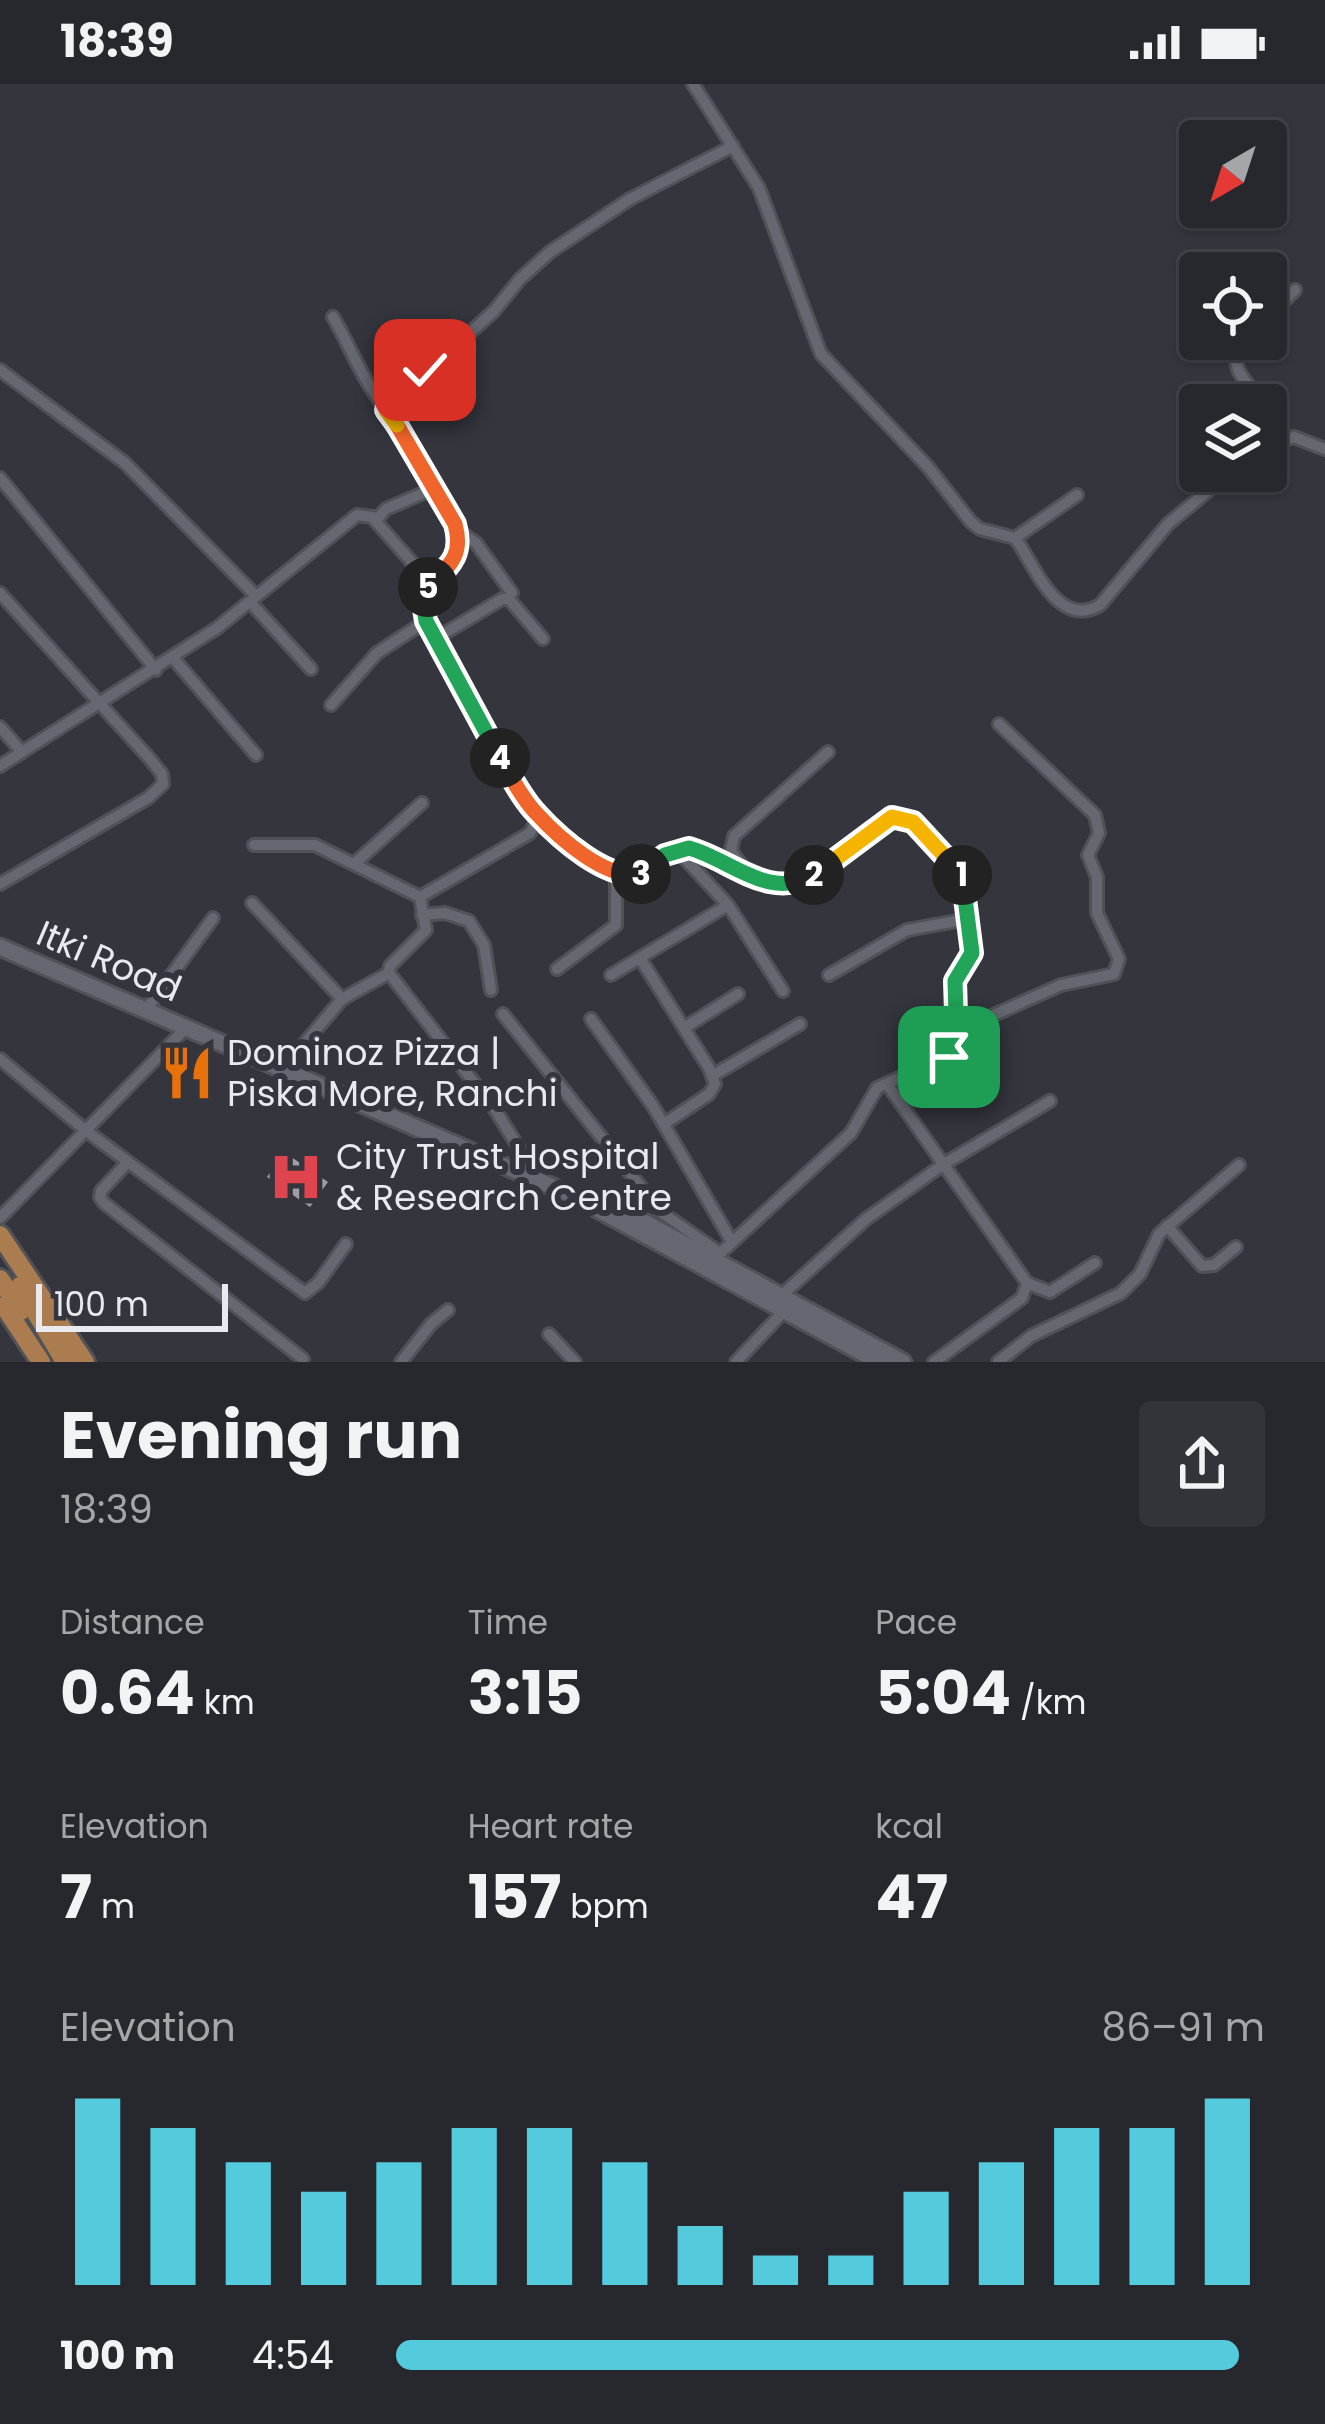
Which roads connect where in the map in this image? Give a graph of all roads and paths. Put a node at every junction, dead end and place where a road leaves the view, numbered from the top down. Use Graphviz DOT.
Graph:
graph roads {
  1 [pos="693,84"];
  2 [pos="733,146"];
  3 [pos="1295,290"];
  4 [pos="1287,298"];
  5 [pos="333,317"];
  6 [pos="0,370"];
  7 [pos="386,410"];
  8 [pos="1287,438"];
  9 [pos="1325,449"];
  10 [pos="0,478"];
  11 [pos="435,488"];
  12 [pos="1207,492"];
  13 [pos="1077,494"];
  14 [pos="373,517"];
  15 [pos="456,529"];
  16 [pos="1015,538"];
  17 [pos="431,584"];
  18 [pos="0,592"];
  19 [pos="512,593"];
  20 [pos="253,599"];
  21 [pos="426,621"];
  22 [pos="436,639"];
  23 [pos="543,640"];
  24 [pos="173,658"];
  25 [pos="310,669"];
  26 [pos="156,670"];
  27 [pos="99,704"];
  28 [pos="332,705"];
  29 [pos="999,724"];
  30 [pos="0,727"];
  31 [pos="22,752"];
  32 [pos="828,752"];
  33 [pos="256,754"];
  34 [pos="0,766"];
  35 [pos="422,803"];
  36 [pos="535,813"];
  37 [pos="254,845"];
  38 [pos="677,850"];
  39 [pos="354,864"];
  40 [pos="616,873"];
  41 [pos="751,878"];
  42 [pos="0,884"];
  43 [pos="420,897"];
  44 [pos="252,904"];
  45 [pos="728,905"];
  46 [pos="422,915"];
  47 [pos="213,918"];
  48 [pos="968,919"];
  49 [pos="0,947"];
  50 [pos="640,958"];
  51 [pos="557,969"];
  52 [pos="389,974"];
  53 [pos="611,975"];
  54 [pos="829,975"];
  55 [pos="491,990"];
  56 [pos="782,991"];
  57 [pos="738,994"];
  58 [pos="342,999"];
  59 [pos="146,1010"];
  60 [pos="503,1014"];
  61 [pos="591,1019"];
  62 [pos="800,1024"];
  63 [pos="186,1028"];
  64 [pos="684,1028"];
  65 [pos="958,1031"];
  66 [pos="0,1059"];
  67 [pos="283,1070"];
  68 [pos="712,1076"];
  69 [pos="887,1084"];
  70 [pos="1050,1101"];
  71 [pos="664,1124"];
  72 [pos="85,1130"];
  73 [pos="128,1162"];
  74 [pos="944,1163"];
  75 [pos="1239,1165"];
  76 [pos="540,1182"];
  77 [pos="590,1203"];
  78 [pos="0,1218"];
  79 [pos="1167,1226"];
  80 [pos="0,1235"];
  81 [pos="732,1242"];
  82 [pos="346,1244"];
  83 [pos="1236,1246"];
  84 [pos="718,1256"];
  85 [pos="0,1257"];
  86 [pos="1095,1263"];
  87 [pos="0,1279"];
  88 [pos="1028,1282"];
  89 [pos="0,1299"];
  90 [pos="784,1303"];
  91 [pos="448,1310"];
  92 [pos="549,1334"];
  93 [pos="303,1359"];
  94 [pos="41,1362"];
  95 [pos="51,1362"];
  96 [pos="65,1362"];
  97 [pos="85,1362"];
  98 [pos="401,1362"];
  99 [pos="575,1362"];
  100 [pos="736,1362"];
  101 [pos="879,1362"];
  102 [pos="903,1362"];
  103 [pos="934,1362"];
  104 [pos="998,1362"];
  1 -- 2 [label="street"];
  2 -- 7 [label="street"];
  2 -- 16 [label="street"];
  3 -- 4 [label="street"];
  5 -- 7 [label="street"];
  6 -- 20 [label="street"];
  7 -- 11 [label="street"];
  8 -- 9 [label="street"];
  10 -- 26 [label="street"];
  11 -- 14 [label="street"];
  11 -- 15 [label="street"];
  12 -- 16 [label="street"];
  13 -- 16 [label="street"];
  14 -- 17 [label="street"];
  14 -- 20 [label="street"];
  15 -- 17 [label="street"];
  15 -- 19 [label="street"];
  17 -- 21 [label="street"];
  18 -- 27 [label="street"];
  20 -- 24 [label="street"];
  20 -- 25 [label="street"];
  21 -- 22 [label="street"];
  21 -- 28 [label="street"];
  22 -- 23 [label="street"];
  22 -- 36 [label="street"];
  24 -- 26 [label="street"];
  24 -- 33 [label="street"];
  26 -- 27 [label="street"];
  27 -- 31 [label="street"];
  27 -- 42 [label="street"];
  29 -- 65 [label="street"];
  30 -- 31 [label="street"];
  31 -- 34 [label="street"];
  32 -- 41 [label="street"];
  35 -- 39 [label="street"];
  36 -- 40 [label="street"];
  36 -- 43 [label="street"];
  37 -- 39 [label="street"];
  38 -- 40 [label="street"];
  38 -- 41 [label="street"];
  38 -- 45 [label="street"];
  39 -- 43 [label="street"];
  40 -- 51 [label="street"];
  41 -- 48 [label="street"];
  43 -- 46 [label="street"];
  44 -- 58 [label="street"];
  45 -- 50 [label="street"];
  45 -- 56 [label="street"];
  46 -- 52 [label="street"];
  46 -- 55 [label="street"];
  47 -- 59 [label="street"];
  48 -- 54 [label="street"];
  48 -- 65 [label="street"];
  49 -- 59 [label="street, Itki Road"];
  50 -- 53 [label="street"];
  50 -- 64 [label="street"];
  52 -- 58 [label="street"];
  52 -- 76 [label="street"];
  57 -- 64 [label="street"];
  58 -- 67 [label="street"];
  59 -- 63 [label="street, Itki Road"];
  60 -- 84 [label="street"];
  61 -- 71 [label="street"];
  62 -- 68 [label="street"];
  63 -- 67 [label="street, Itki Road"];
  63 -- 72 [label="street"];
  64 -- 68 [label="street"];
  65 -- 69 [label="street"];
  66 -- 72 [label="street"];
  67 -- 76 [label="street, Itki Road"];
  68 -- 71 [label="street"];
  69 -- 74 [label="street"];
  69 -- 81 [label="street"];
  70 -- 74 [label="street"];
  71 -- 81 [label="street"];
  72 -- 73 [label="street"];
  72 -- 78 [label="street"];
  73 -- 82 [label="street"];
  73 -- 93 [label="street"];
  74 -- 88 [label="street"];
  74 -- 90 [label="street"];
  75 -- 79 [label="street"];
  76 -- 77 [label="street, Itki Road"];
  77 -- 84 [label="street"];
  77 -- 90 [label="street"];
  79 -- 83 [label="street"];
  79 -- 104 [label="street"];
  80 -- 97 [label="main road"];
  81 -- 84 [label="street"];
  84 -- 90 [label="street"];
  85 -- 96 [label="main road"];
  86 -- 88 [label="street"];
  87 -- 95 [label="main road"];
  88 -- 103 [label="street"];
  89 -- 94 [label="main road"];
  90 -- 100 [label="street"];
  90 -- 101 [label="street"];
  90 -- 102 [label="street"];
  91 -- 98 [label="street"];
  92 -- 99 [label="street"];
}
